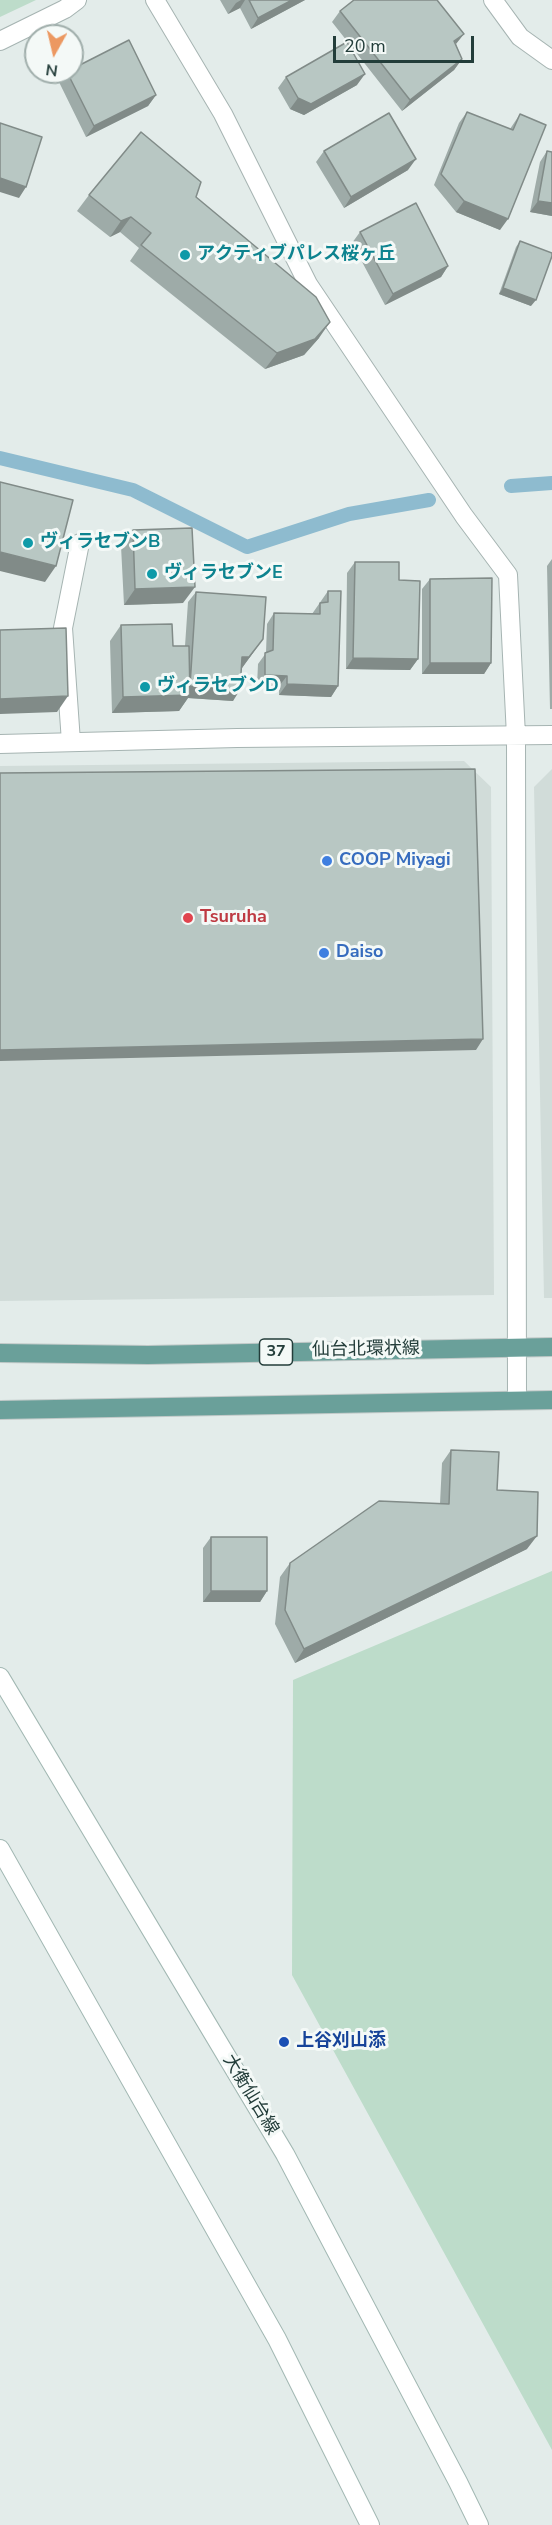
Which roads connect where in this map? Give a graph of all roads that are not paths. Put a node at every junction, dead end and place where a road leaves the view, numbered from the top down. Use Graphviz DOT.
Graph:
graph roads {
  1 [pos="78,0"];
  2 [pos="155,0"];
  3 [pos="493,0"];
  4 [pos="0,41"];
  5 [pos="552,60"];
  6 [pos="80,543"];
  7 [pos="552,735"];
  8 [pos="516,736"];
  9 [pos="71,742"];
  10 [pos="0,744"];
  11 [pos="517,1347"];
  12 [pos="552,1347"];
  13 [pos="0,1353"];
  14 [pos="517,1400"];
  15 [pos="552,1400"];
  16 [pos="0,1410"];
  17 [pos="0,1677"];
  18 [pos="0,1849"];
  19 [pos="370,2525"];
  20 [pos="479,2525"];
  1 -- 4 [label="street"];
  2 -- 8 [label="street"];
  3 -- 5 [label="street"];
  6 -- 9 [label="street"];
  7 -- 8 [label="street"];
  8 -- 9 [label="street"];
  8 -- 11 [label="street"];
  9 -- 10 [label="street"];
  11 -- 12 [label="main road, 仙台北環状線 / 37"];
  11 -- 13 [label="main road, 仙台北環状線 / 37"];
  11 -- 14 [label="street"];
  14 -- 15 [label="main road"];
  14 -- 16 [label="main road"];
  17 -- 20 [label="street, 大衡仙台線"];
  18 -- 19 [label="street"];
}
